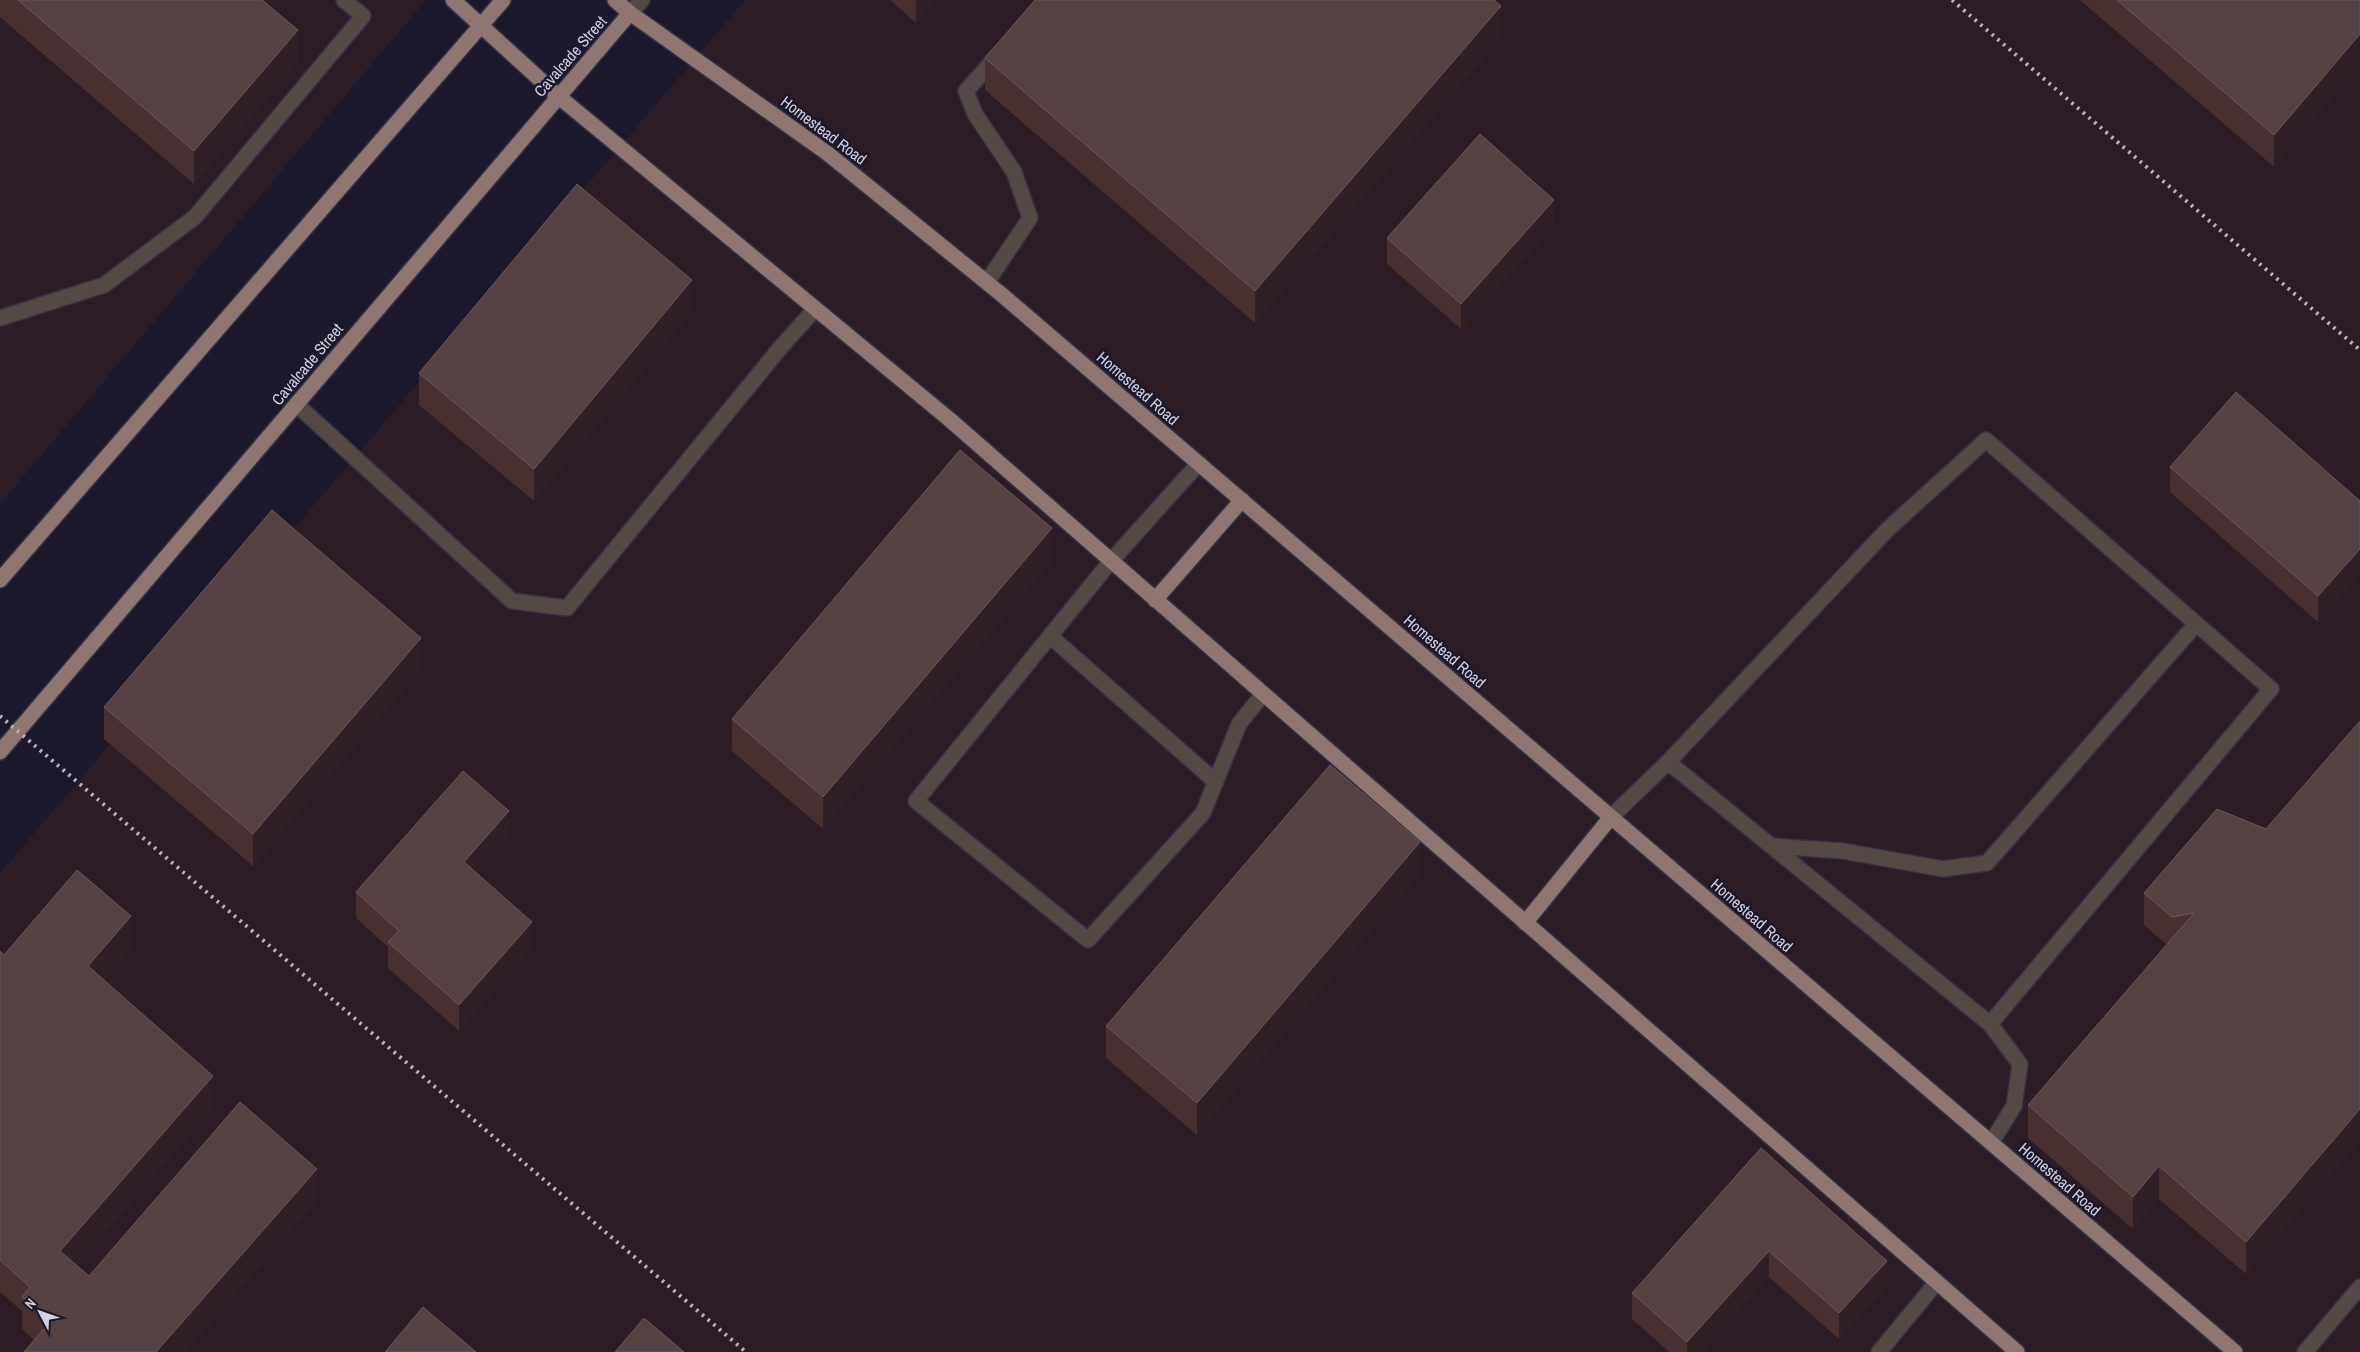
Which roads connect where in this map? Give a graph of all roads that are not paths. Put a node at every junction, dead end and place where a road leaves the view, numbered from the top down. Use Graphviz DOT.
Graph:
graph roads {
  1 [pos="344,0"];
  2 [pos="453,0"];
  3 [pos="503,0"];
  4 [pos="615,0"];
  5 [pos="642,0"];
  6 [pos="630,13"];
  7 [pos="482,25"];
  8 [pos="1009,42"];
  9 [pos="558,96"];
  10 [pos="987,282"];
  11 [pos="815,309"];
  12 [pos="0,318"];
  13 [pos="296,404"];
  14 [pos="1199,463"];
  15 [pos="1242,500"];
  16 [pos="1111,561"];
  17 [pos="0,580"];
  18 [pos="1155,600"];
  19 [pos="2196,624"];
  20 [pos="1050,636"];
  21 [pos="1263,694"];
  22 [pos="0,752"];
  23 [pos="1668,762"];
  24 [pos="1216,782"];
  25 [pos="1611,817"];
  26 [pos="1772,846"];
  27 [pos="1525,923"];
  28 [pos="1990,1024"];
  29 [pos="1992,1143"];
  30 [pos="1937,1282"];
  31 [pos="2360,1287"];
  32 [pos="1879,1352"];
  33 [pos="2017,1352"];
  34 [pos="2235,1352"];
  35 [pos="2305,1352"];
  1 -- 12 [label="street"];
  2 -- 7 [label="main road"];
  3 -- 7 [label="main road"];
  4 -- 6 [label="main road, Homestead Road"];
  5 -- 6 [label="street, Cavalcade Street"];
  6 -- 9 [label="main road, Cavalcade Street"];
  6 -- 10 [label="main road, Homestead Road"];
  7 -- 9 [label="main road"];
  7 -- 17 [label="main road"];
  8 -- 10 [label="street"];
  9 -- 11 [label="main road"];
  9 -- 13 [label="main road, Cavalcade Street"];
  10 -- 14 [label="main road, Homestead Road"];
  11 -- 13 [label="street"];
  11 -- 16 [label="main road"];
  13 -- 22 [label="main road, Cavalcade Street"];
  14 -- 15 [label="main road, Homestead Road"];
  14 -- 16 [label="street"];
  15 -- 18 [label="main road"];
  15 -- 25 [label="main road, Homestead Road"];
  16 -- 18 [label="main road"];
  16 -- 20 [label="street"];
  18 -- 21 [label="main road"];
  19 -- 23 [label="street"];
  19 -- 26 [label="street"];
  19 -- 28 [label="street"];
  20 -- 24 [label="street"];
  20 -- 24 [label="street"];
  21 -- 24 [label="street"];
  21 -- 27 [label="main road"];
  23 -- 25 [label="street"];
  23 -- 26 [label="street"];
  25 -- 27 [label="main road"];
  25 -- 29 [label="main road, Homestead Road"];
  26 -- 28 [label="street"];
  27 -- 30 [label="main road"];
  28 -- 29 [label="street"];
  29 -- 34 [label="main road, Homestead Road"];
  30 -- 32 [label="street"];
  30 -- 33 [label="main road"];
  31 -- 35 [label="street"];
}
